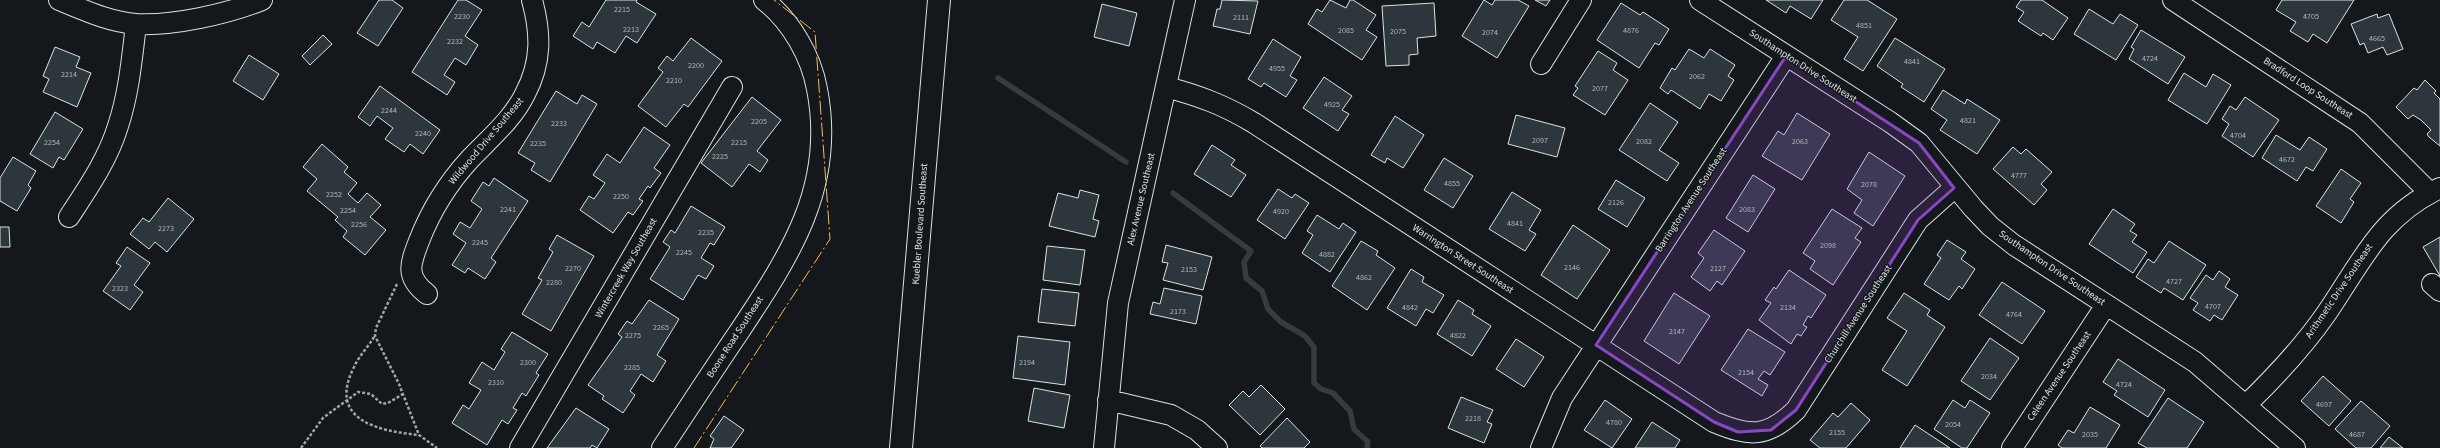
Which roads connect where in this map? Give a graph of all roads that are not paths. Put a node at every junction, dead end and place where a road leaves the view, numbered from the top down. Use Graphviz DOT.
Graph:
graph roads {
  1 [pos="59,0"];
  2 [pos="262,0"];
  3 [pos="532,0"];
  4 [pos="764,0"];
  5 [pos="938,0"];
  6 [pos="1185,0"];
  7 [pos="1581,0"];
  8 [pos="1700,0"];
  9 [pos="2173,0"];
  10 [pos="136,24"];
  11 [pos="1786,56"];
  12 [pos="1541,64"];
  13 [pos="732,87"];
  14 [pos="1166,87"];
  15 [pos="1954,188"];
  16 [pos="2435,190"];
  17 [pos="69,217"];
  18 [pos="427,294"];
  19 [pos="2106,305"];
  20 [pos="1596,345"];
  21 [pos="1108,400"];
  22 [pos="2246,405"];
  23 [pos="1757,433"];
  24 [pos="520,448"];
  25 [pos="662,448"];
  26 [pos="901,448"];
  27 [pos="1104,448"];
  28 [pos="1217,448"];
  29 [pos="1541,448"];
  30 [pos="2012,448"];
  31 [pos="2295,448"];
  1 -- 10 [label="street"];
  2 -- 10 [label="street"];
  3 -- 18 [label="street, Wildwood Drive Southeast"];
  4 -- 25 [label="street, Boone Road Southeast"];
  5 -- 26 [label="main road, Kuebler Boulevard Southeast"];
  6 -- 14 [label="street, Alex Avenue Southeast"];
  7 -- 12 [label="street"];
  8 -- 11 [label="street, Southampton Drive Southeast"];
  9 -- 16 [label="street, Bradford Loop Southeast"];
  10 -- 17 [label="street"];
  11 -- 15 [label="street, Southampton Drive Southeast"];
  11 -- 20 [label="street, Barrington Avenue Southeast"];
  13 -- 24 [label="street, Wintercreek Way Southeast"];
  14 -- 20 [label="street, Warrington Street Southeast"];
  14 -- 21 [label="street, Alex Avenue Southeast"];
  15 -- 19 [label="street, Southampton Drive Southeast"];
  15 -- 23 [label="street, Churchill Avenue Southeast"];
  16 -- 22 [label="street, Arithmetic Drive Southeast"];
  19 -- 22 [label="street, Southampton Drive Southeast"];
  19 -- 30 [label="street, Celeen Avenue Southeast"];
  20 -- 23 [label="street, Warrington Street Southeast"];
  20 -- 29 [label="street, Barrington Avenue Southeast"];
  21 -- 27 [label="street, Alex Avenue Southeast"];
  21 -- 28 [label="street"];
  22 -- 31 [label="street, Southampton Drive Southeast"];
}
